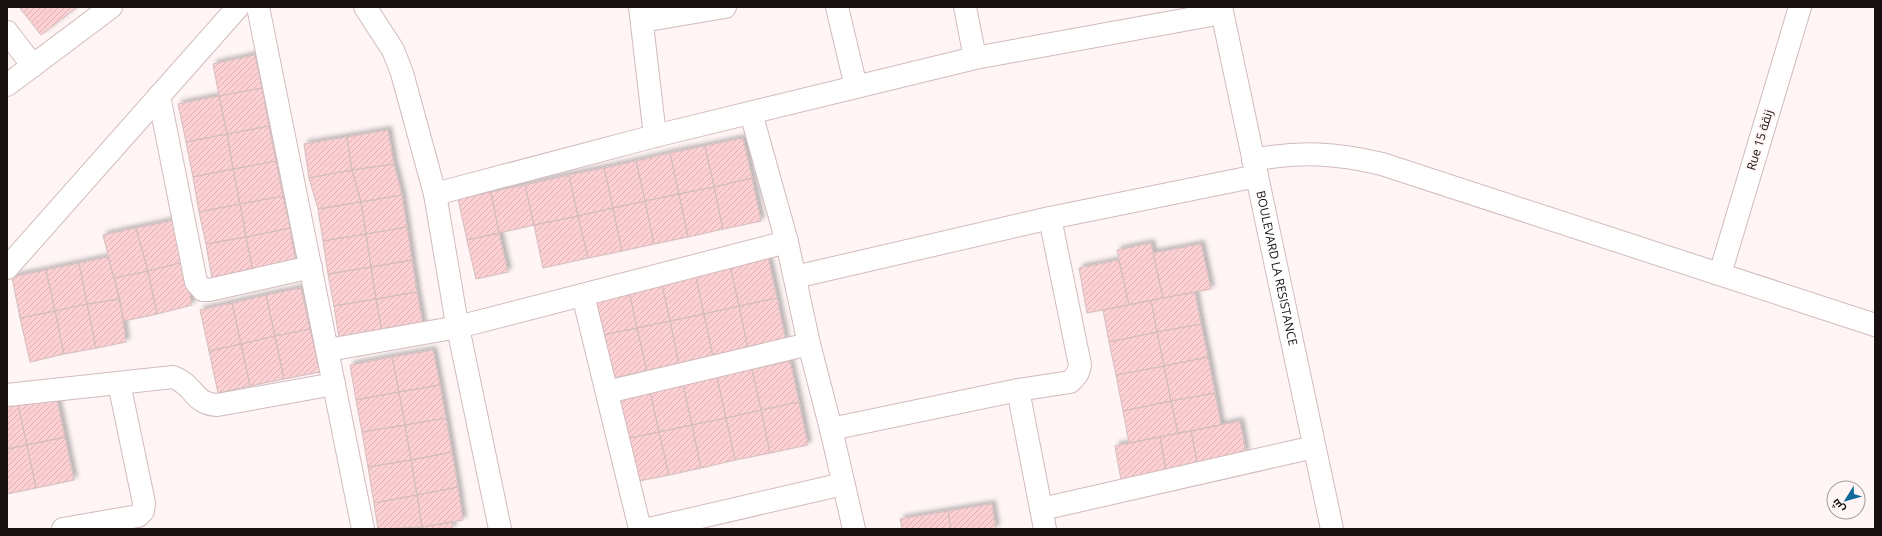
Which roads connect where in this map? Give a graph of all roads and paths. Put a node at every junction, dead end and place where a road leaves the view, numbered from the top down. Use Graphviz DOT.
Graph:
graph roads {
  1 [pos="111,7"];
  2 [pos="238,7"];
  3 [pos="258,7"];
  4 [pos="365,7"];
  5 [pos="725,7"];
  6 [pos="837,7"];
  7 [pos="965,7"];
  8 [pos="1800,7"];
  9 [pos="1221,10"];
  10 [pos="641,14"];
  11 [pos="7,32"];
  12 [pos="975,58"];
  13 [pos="32,66"];
  14 [pos="7,85"];
  15 [pos="856,87"];
  16 [pos="158,96"];
  17 [pos="751,113"];
  18 [pos="655,136"];
  19 [pos="1255,168"];
  20 [pos="434,194"];
  21 [pos="1050,218"];
  22 [pos="787,242"];
  23 [pos="311,267"];
  24 [pos="7,268"];
  25 [pos="1720,274"];
  26 [pos="795,277"];
  27 [pos="583,295"];
  28 [pos="1875,325"];
  29 [pos="458,327"];
  30 [pos="809,344"];
  31 [pos="328,350"];
  32 [pos="119,383"];
  33 [pos="334,384"];
  34 [pos="1018,390"];
  35 [pos="607,392"];
  36 [pos="7,395"];
  37 [pos="831,429"];
  38 [pos="1314,447"];
  39 [pos="843,484"];
  40 [pos="1043,519"];
  41 [pos="707,523"];
  42 [pos="121,525"];
  43 [pos="63,529"];
  44 [pos="363,529"];
  45 [pos="500,529"];
  46 [pos="640,529"];
  47 [pos="649,529"];
  48 [pos="854,529"];
  49 [pos="1332,529"];
  1 -- 13 [label="street"];
  2 -- 16 [label="street"];
  3 -- 23 [label="street"];
  4 -- 20 [label="street"];
  5 -- 10 [label="street"];
  6 -- 15 [label="street"];
  7 -- 12 [label="street"];
  8 -- 25 [label="street, Rue 15 زنقة"];
  9 -- 12 [label="street"];
  9 -- 19 [label="street, BOULEVARD LA RESISTANCE"];
  10 -- 18 [label="street"];
  11 -- 13 [label="street"];
  12 -- 15 [label="street"];
  13 -- 14 [label="street"];
  15 -- 17 [label="street"];
  16 -- 23 [label="street"];
  16 -- 24 [label="street"];
  17 -- 18 [label="street"];
  17 -- 22 [label="street"];
  18 -- 20 [label="street"];
  19 -- 21 [label="street"];
  19 -- 25 [label="street"];
  19 -- 38 [label="street, BOULEVARD LA RESISTANCE"];
  20 -- 29 [label="street"];
  21 -- 26 [label="street"];
  21 -- 34 [label="street"];
  22 -- 26 [label="street"];
  22 -- 27 [label="street"];
  23 -- 31 [label="street"];
  25 -- 28 [label="street"];
  26 -- 30 [label="street"];
  27 -- 29 [label="street"];
  27 -- 35 [label="street"];
  29 -- 31 [label="street"];
  29 -- 45 [label="street"];
  30 -- 35 [label="street"];
  30 -- 37 [label="street"];
  31 -- 33 [label="street"];
  32 -- 33 [label="street"];
  32 -- 36 [label="street"];
  32 -- 42 [label="street"];
  33 -- 44 [label="street"];
  34 -- 37 [label="street"];
  34 -- 40 [label="street"];
  35 -- 46 [label="street"];
  37 -- 39 [label="street"];
  38 -- 40 [label="street"];
  38 -- 49 [label="street, BOULEVARD LA RESISTANCE"];
  39 -- 41 [label="street"];
  39 -- 48 [label="street"];
  41 -- 47 [label="street"];
  42 -- 43 [label="street"];
}
